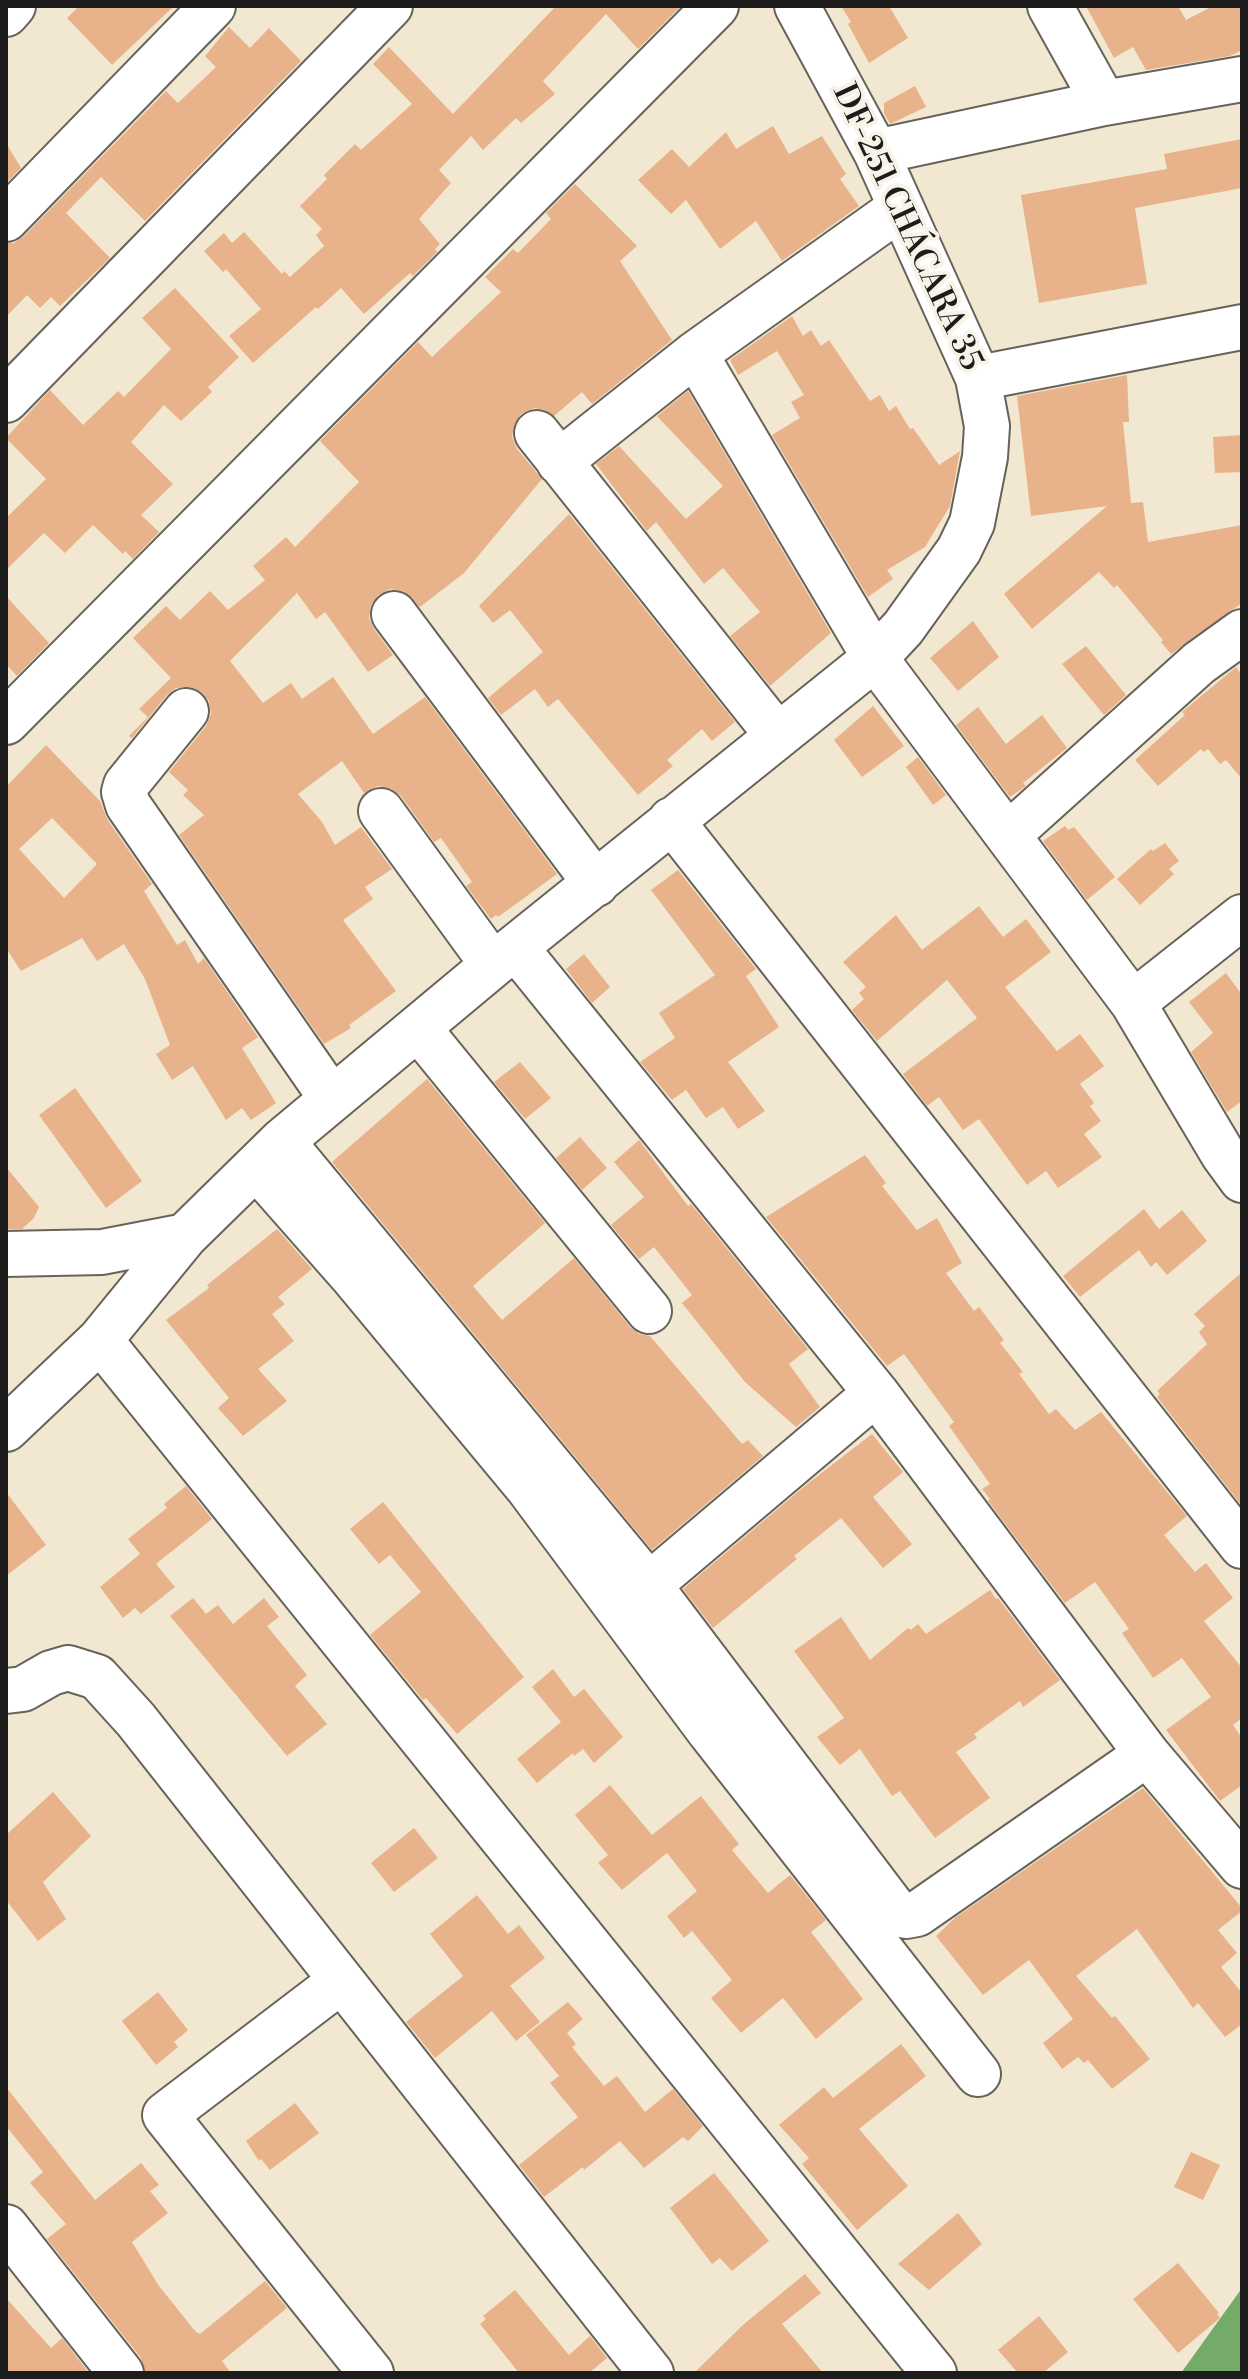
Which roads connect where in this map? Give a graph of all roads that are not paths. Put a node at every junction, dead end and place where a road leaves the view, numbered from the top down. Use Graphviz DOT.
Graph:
graph roads {
  1 [pos="13,6"];
  2 [pos="213,6"];
  3 [pos="390,6"];
  4 [pos="716,6"];
  5 [pos="797,6"];
  6 [pos="1050,6"];
  7 [pos="6,14"];
  8 [pos="1242,79"];
  9 [pos="1104,103"];
  10 [pos="876,152"];
  11 [pos="900,208"];
  12 [pos="6,219"];
  13 [pos="1242,327"];
  14 [pos="695,354"];
  15 [pos="978,378"];
  16 [pos="6,400"];
  17 [pos="394,614"];
  18 [pos="1242,632"];
  19 [pos="889,643"];
  20 [pos="186,711"];
  21 [pos="6,722"];
  22 [pos="778,736"];
  23 [pos="381,811"];
  24 [pos="671,820"];
  25 [pos="1008,835"];
  26 [pos="596,884"];
  27 [pos="1242,917"];
  28 [pos="504,957"];
  29 [pos="1133,1003"];
  30 [pos="418,1028"];
  31 [pos="332,1099"];
  32 [pos="270,1155"];
  33 [pos="1236,1158"];
  34 [pos="185,1236"];
  35 [pos="6,1254"];
  36 [pos="649,1311"];
  37 [pos="100,1340"];
  38 [pos="876,1393"];
  39 [pos="6,1429"];
  40 [pos="1242,1546"];
  41 [pos="649,1585"];
  42 [pos="6,1691"];
  43 [pos="1147,1754"];
  44 [pos="1242,1866"];
  45 [pos="341,1981"];
  46 [pos="978,2074"];
  47 [pos="6,2227"];
  48 [pos="121,2373"];
  49 [pos="371,2373"];
  50 [pos="651,2373"];
  51 [pos="934,2373"];
  1 -- 7 [label="street"];
  2 -- 12 [label="street"];
  3 -- 16 [label="street"];
  4 -- 21 [label="street"];
  5 -- 10 [label="street, DF-251 CHÁCARA 35"];
  6 -- 9 [label="street"];
  8 -- 9 [label="street"];
  9 -- 10 [label="street"];
  10 -- 11 [label="street, DF-251 CHÁCARA 35"];
  11 -- 14 [label="street"];
  11 -- 15 [label="street, DF-251 CHÁCARA 35"];
  13 -- 15 [label="street"];
  14 -- 19 [label="street"];
  14 -- 22 [label="street"];
  15 -- 19 [label="street, DF-251 CHÁCARA 35"];
  17 -- 26 [label="street"];
  18 -- 25 [label="street"];
  19 -- 22 [label="street, DF-251 CHÁCARA 35"];
  19 -- 25 [label="street"];
  20 -- 31 [label="street"];
  22 -- 24 [label="street, DF-251 CHÁCARA 35"];
  23 -- 28 [label="street"];
  24 -- 26 [label="street, DF-251 CHÁCARA 35"];
  24 -- 40 [label="street"];
  25 -- 29 [label="street"];
  26 -- 28 [label="street, DF-251 CHÁCARA 35"];
  27 -- 29 [label="street"];
  28 -- 30 [label="street, DF-251 CHÁCARA 35"];
  28 -- 38 [label="street"];
  29 -- 33 [label="street"];
  30 -- 31 [label="street, DF-251 CHÁCARA 35"];
  30 -- 36 [label="street"];
  31 -- 32 [label="street, DF-251 CHÁCARA 35"];
  32 -- 34 [label="street, DF-251 CHÁCARA 35"];
  32 -- 41 [label="street"];
  32 -- 46 [label="street"];
  34 -- 35 [label="street"];
  34 -- 37 [label="street, DF-251 CHÁCARA 35"];
  37 -- 39 [label="street, DF-251 CHÁCARA 35"];
  37 -- 51 [label="street"];
  38 -- 41 [label="street"];
  38 -- 43 [label="street"];
  41 -- 43 [label="street"];
  42 -- 45 [label="street"];
  43 -- 44 [label="street"];
  45 -- 49 [label="street"];
  45 -- 50 [label="street"];
  47 -- 48 [label="street"];
}
